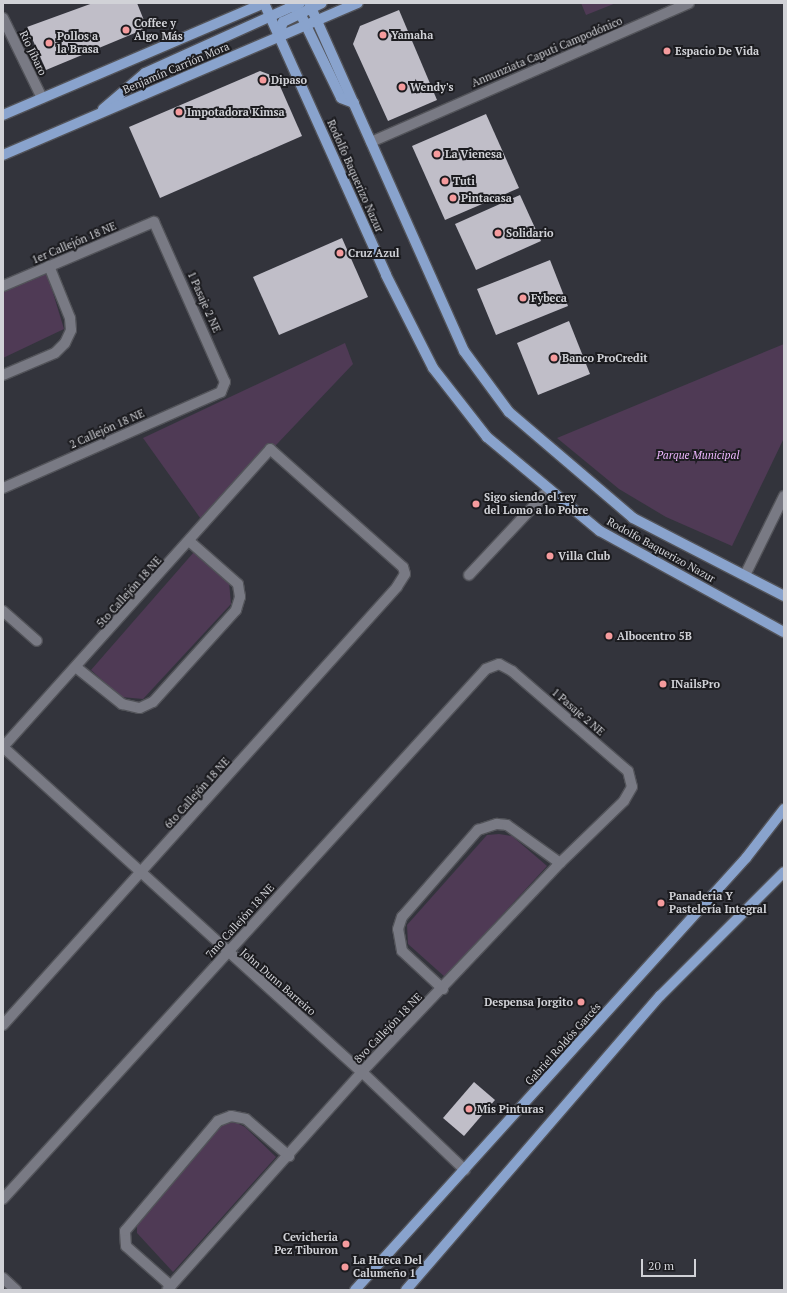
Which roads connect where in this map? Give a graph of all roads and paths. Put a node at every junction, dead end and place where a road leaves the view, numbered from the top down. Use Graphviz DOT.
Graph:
graph roads {
  1 [pos="264,3"];
  2 [pos="322,3"];
  3 [pos="358,3"];
  4 [pos="689,3"];
  5 [pos="310,5"];
  6 [pos="296,7"];
  7 [pos="3,18"];
  8 [pos="270,19"];
  9 [pos="317,20"];
  10 [pos="305,25"];
  11 [pos="278,38"];
  12 [pos="42,98"];
  13 [pos="354,103"];
  14 [pos="3,115"];
  15 [pos="96,115"];
  16 [pos="3,122"];
  17 [pos="371,142"];
  18 [pos="3,156"];
  19 [pos="154,222"];
  20 [pos="49,266"];
  21 [pos="3,286"];
  22 [pos="3,375"];
  23 [pos="221,392"];
  24 [pos="3,488"];
  25 [pos="548,491"];
  26 [pos="784,496"];
  27 [pos="189,541"];
  28 [pos="404,574"];
  29 [pos="469,575"];
  30 [pos="745,575"];
  31 [pos="784,596"];
  32 [pos="3,611"];
  33 [pos="784,632"];
  34 [pos="37,641"];
  35 [pos="499,664"];
  36 [pos="77,668"];
  37 [pos="3,747"];
  38 [pos="632,787"];
  39 [pos="784,809"];
  40 [pos="560,863"];
  41 [pos="142,871"];
  42 [pos="784,872"];
  43 [pos="226,953"];
  44 [pos="442,989"];
  45 [pos="3,1025"];
  46 [pos="362,1072"];
  47 [pos="289,1156"];
  48 [pos="465,1170"];
  49 [pos="3,1199"];
  50 [pos="3,1278"];
  51 [pos="169,1288"];
  52 [pos="16,1290"];
  53 [pos="355,1290"];
  54 [pos="406,1290"];
  1 -- 8 [label="main road, Rodolfo Baquerizo Nazur"];
  1 -- 12 [label="main road"];
  2 -- 5 [label="main road"];
  3 -- 9 [label="main road, Benjamín Carrión Mora"];
  4 -- 17 [label="street, Annunziata Caputi Campodónico"];
  5 -- 6 [label="main road"];
  5 -- 9 [label="main road, Rodolfo Baquerizo Nazur"];
  6 -- 8 [label="main road"];
  6 -- 10 [label="main road"];
  6 -- 11 [label="main road"];
  7 -- 12 [label="street, Río Jíbaro"];
  8 -- 11 [label="main road, Rodolfo Baquerizo Nazur"];
  8 -- 15 [label="main road"];
  9 -- 10 [label="main road, Benjamín Carrión Mora"];
  9 -- 13 [label="main road, Rodolfo Baquerizo Nazur"];
  10 -- 11 [label="main road, Benjamín Carrión Mora"];
  10 -- 13 [label="main road"];
  11 -- 15 [label="main road, Benjamín Carrión Mora"];
  11 -- 25 [label="main road, Rodolfo Baquerizo Nazur"];
  12 -- 14 [label="main road"];
  12 -- 16 [label="main road"];
  13 -- 17 [label="main road, Rodolfo Baquerizo Nazur"];
  15 -- 18 [label="main road, Benjamín Carrión Mora"];
  17 -- 30 [label="main road, Rodolfo Baquerizo Nazur"];
  19 -- 20 [label="street, 1er Callejón 18 NE"];
  19 -- 23 [label="street, 1 Pasaje 2 NE"];
  20 -- 21 [label="street, 1er Callejón 18 NE"];
  20 -- 22 [label="street"];
  23 -- 24 [label="street, 2 Callejón 18 NE"];
  25 -- 29 [label="street"];
  25 -- 33 [label="main road, Rodolfo Baquerizo Nazur"];
  26 -- 30 [label="street"];
  27 -- 28 [label="street, 5to Callejón 18 NE"];
  27 -- 36 [label="street, 5to Callejón 18 NE"];
  27 -- 36 [label="street"];
  28 -- 41 [label="street, 6to Callejón 18 NE"];
  30 -- 31 [label="main road, Rodolfo Baquerizo Nazur"];
  32 -- 34 [label="street"];
  35 -- 38 [label="street, 1 Pasaje 2 NE"];
  35 -- 43 [label="street, 7mo Callejón 18 NE"];
  36 -- 37 [label="street, 5to Callejón 18 NE"];
  37 -- 41 [label="street, John Dunn Barreiro"];
  38 -- 40 [label="street, 8vo Callejón 18 NE"];
  39 -- 48 [label="main road, Gabriel Roldós Garcés"];
  40 -- 44 [label="street, 8vo Callejón 18 NE"];
  40 -- 44 [label="street"];
  41 -- 43 [label="street, John Dunn Barreiro"];
  41 -- 45 [label="street, 6to Callejón 18 NE"];
  42 -- 54 [label="main road"];
  43 -- 46 [label="street, John Dunn Barreiro"];
  43 -- 49 [label="street, 7mo Callejón 18 NE"];
  44 -- 46 [label="street, 8vo Callejón 18 NE"];
  46 -- 47 [label="street, 8vo Callejón 18 NE"];
  46 -- 48 [label="street, John Dunn Barreiro"];
  47 -- 51 [label="street, 8vo Callejón 18 NE"];
  47 -- 51 [label="street"];
  48 -- 53 [label="main road, Gabriel Roldós Garcés"];
  50 -- 52 [label="street"];
}
